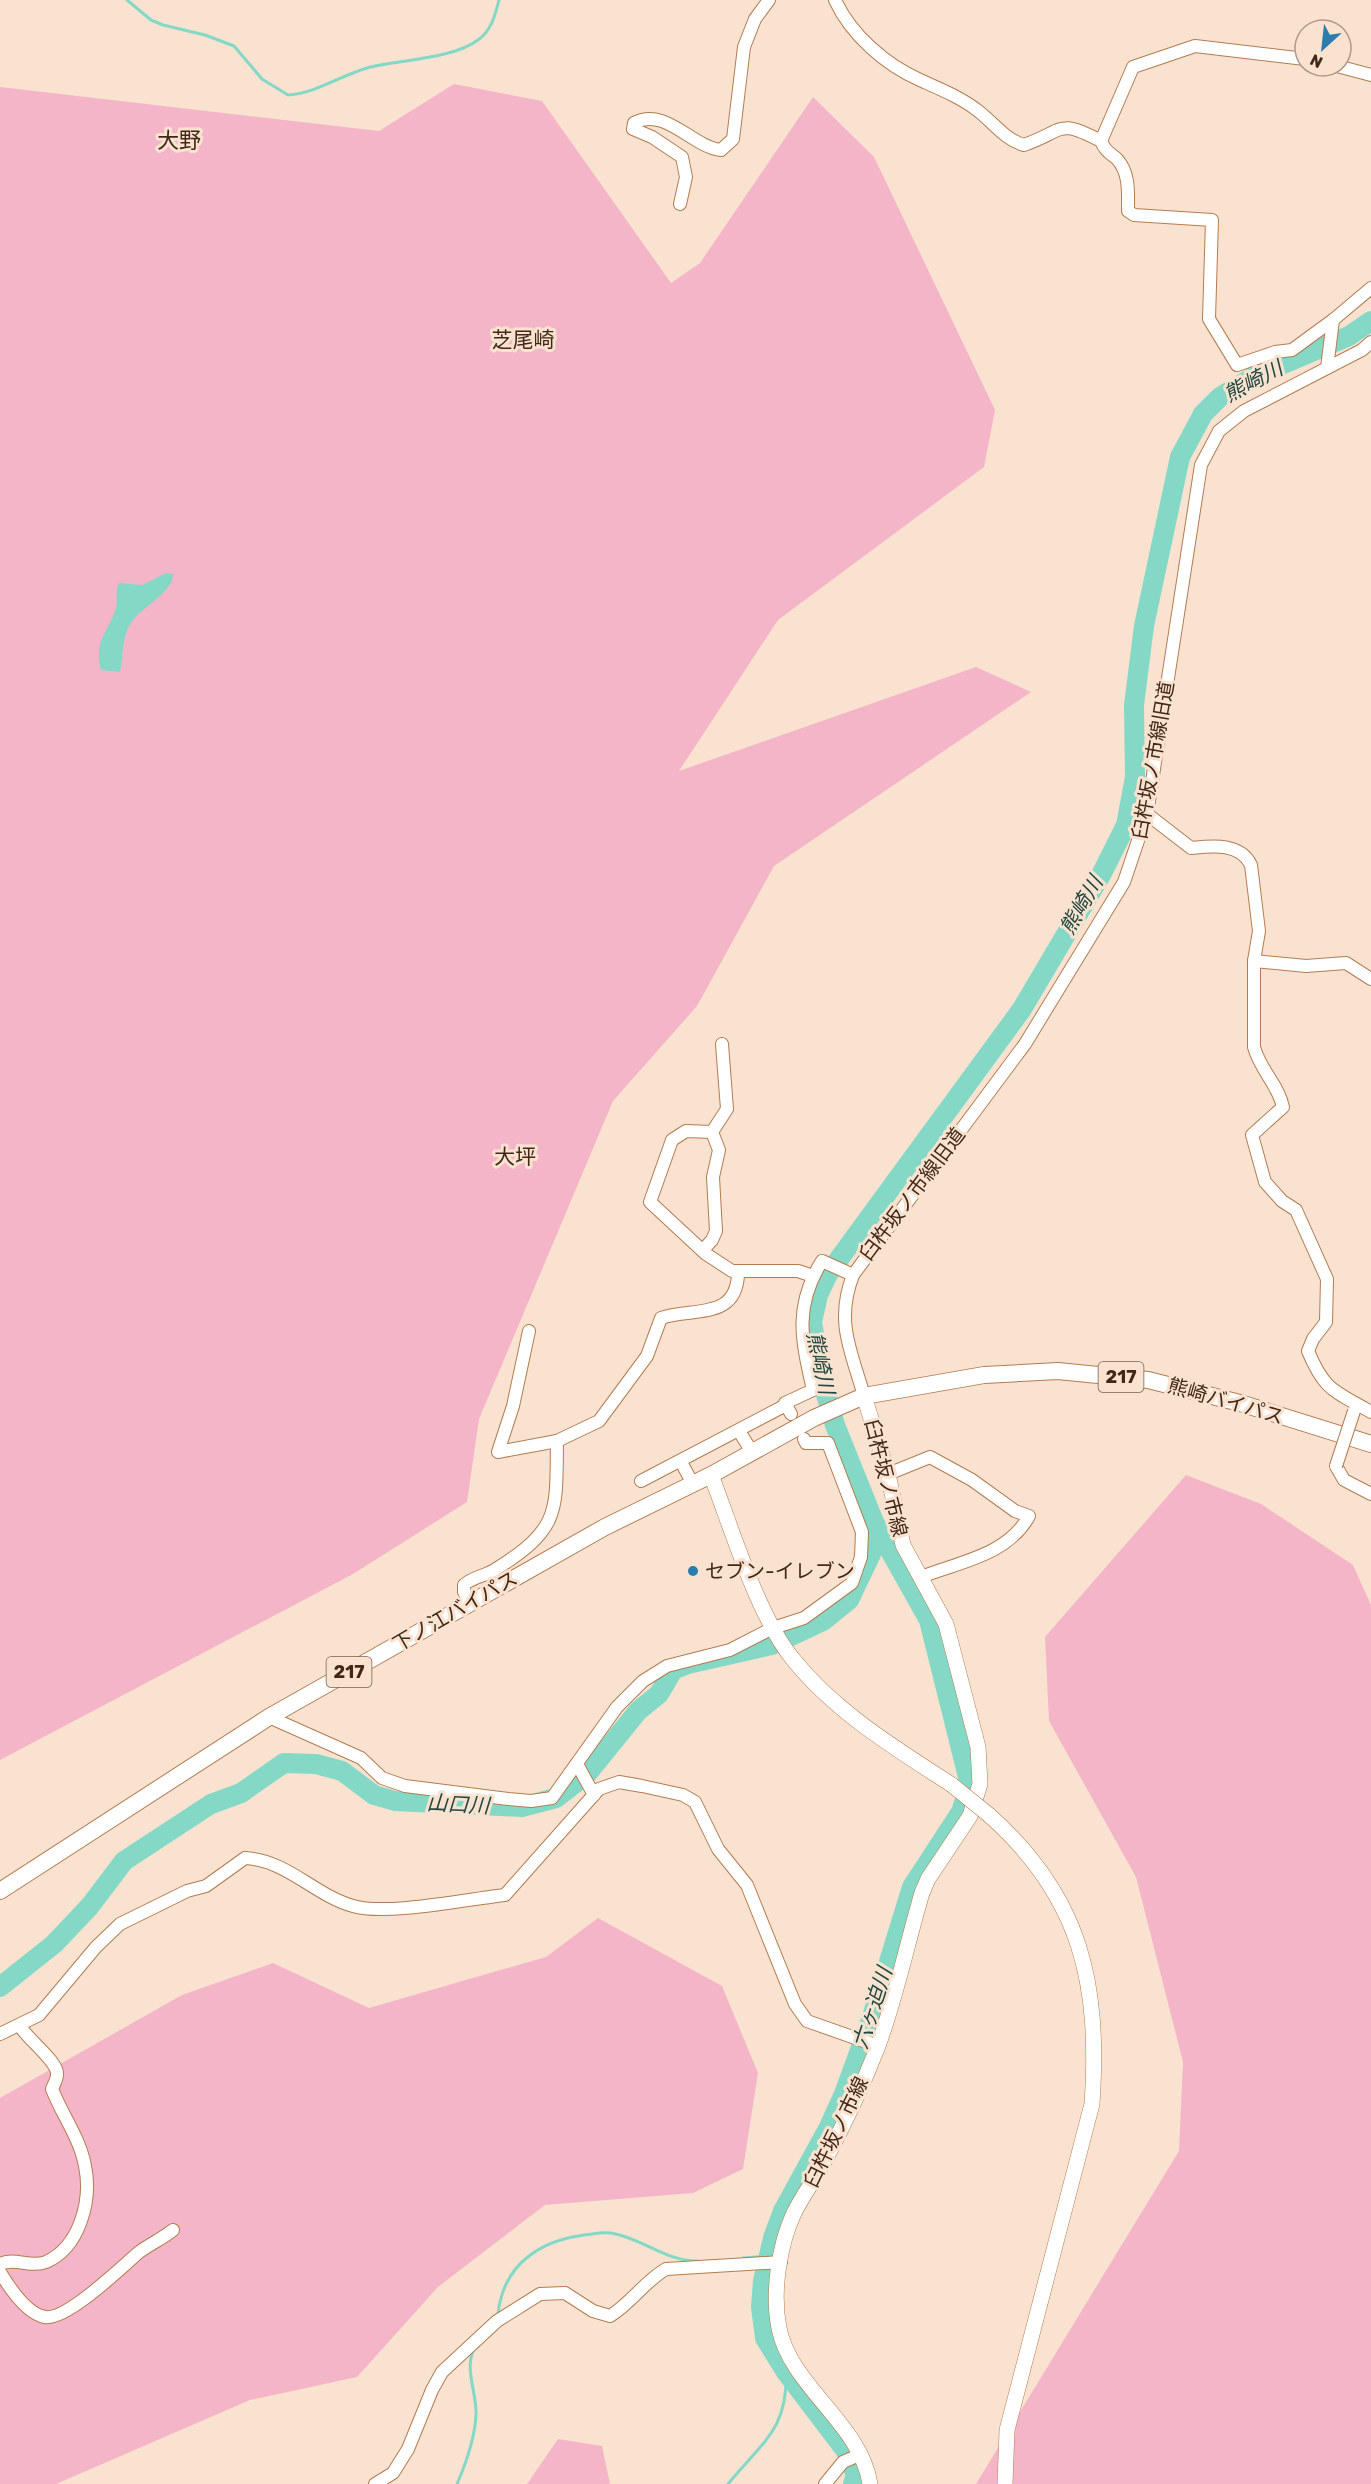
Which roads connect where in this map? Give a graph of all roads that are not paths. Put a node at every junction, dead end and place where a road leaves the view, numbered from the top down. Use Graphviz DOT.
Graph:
graph roads {
  1 [pos="770,0"];
  2 [pos="835,0"];
  3 [pos="1293,58"];
  4 [pos="1353,70"];
  5 [pos="1371,75"];
  6 [pos="1101,141"];
  7 [pos="680,204"];
  8 [pos="1371,288"];
  9 [pos="1332,324"];
  10 [pos="1371,342"];
  11 [pos="1328,362"];
  12 [pos="1147,814"];
  13 [pos="1254,961"];
  14 [pos="1371,979"];
  15 [pos="722,1044"];
  16 [pos="712,1132"];
  17 [pos="703,1250"];
  18 [pos="738,1273"];
  19 [pos="850,1274"];
  20 [pos="813,1276"];
  21 [pos="529,1331"];
  22 [pos="864,1396"];
  23 [pos="1356,1408"];
  24 [pos="1371,1412"];
  25 [pos="739,1431"];
  26 [pos="804,1439"];
  27 [pos="557,1441"];
  28 [pos="1371,1444"];
  29 [pos="752,1452"];
  30 [pos="681,1462"];
  31 [pos="888,1474"];
  32 [pos="711,1475"];
  33 [pos="641,1481"];
  34 [pos="693,1484"];
  35 [pos="1371,1494"];
  36 [pos="921,1577"];
  37 [pos="470,1603"];
  38 [pos="775,1631"];
  39 [pos="269,1717"];
  40 [pos="578,1766"];
  41 [pos="593,1793"];
  42 [pos="0,1891"];
  43 [pos="20,2026"];
  44 [pos="0,2034"];
  45 [pos="874,2044"];
  46 [pos="172,2230"];
  47 [pos="779,2262"];
  48 [pos="0,2264"];
  49 [pos="0,2272"];
  50 [pos="857,2456"];
  51 [pos="375,2484"];
  52 [pos="825,2484"];
  53 [pos="870,2484"];
  54 [pos="1005,2484"];
  1 -- 7 [label="street"];
  2 -- 6 [label="street"];
  3 -- 6 [label="street"];
  4 -- 5 [label="street"];
  6 -- 9 [label="street"];
  8 -- 9 [label="street"];
  9 -- 11 [label="street"];
  10 -- 11 [label="street, 臼杵坂ノ市線旧道"];
  11 -- 12 [label="street, 臼杵坂ノ市線旧道"];
  12 -- 13 [label="street"];
  12 -- 19 [label="street, 臼杵坂ノ市線旧道"];
  13 -- 14 [label="street"];
  13 -- 23 [label="street"];
  15 -- 16 [label="street"];
  16 -- 17 [label="street"];
  16 -- 17 [label="street"];
  17 -- 18 [label="street"];
  18 -- 20 [label="street"];
  18 -- 27 [label="street"];
  19 -- 20 [label="street"];
  19 -- 22 [label="street, 臼杵坂ノ市線旧道"];
  20 -- 25 [label="street"];
  21 -- 27 [label="street"];
  22 -- 28 [label="highway, 熊崎バイパス / 217"];
  22 -- 29 [label="highway, 下ノ江バイパス / 217"];
  22 -- 31 [label="main road, 臼杵坂ノ市線"];
  23 -- 24 [label="street"];
  23 -- 35 [label="street, bridge"];
  25 -- 29 [label="street"];
  25 -- 30 [label="street"];
  26 -- 38 [label="street"];
  27 -- 37 [label="street"];
  29 -- 32 [label="highway, 下ノ江バイパス / 217"];
  30 -- 33 [label="street"];
  30 -- 34 [label="street"];
  31 -- 36 [label="main road, 臼杵坂ノ市線"];
  31 -- 36 [label="street"];
  32 -- 34 [label="highway, 下ノ江バイパス / 217"];
  32 -- 38 [label="main road"];
  34 -- 37 [label="highway, 下ノ江バイパス / 217"];
  36 -- 45 [label="main road, 臼杵坂ノ市線"];
  37 -- 39 [label="highway, 下ノ江バイパス / 217"];
  38 -- 40 [label="street"];
  38 -- 54 [label="main road, bridge"];
  39 -- 40 [label="street"];
  39 -- 42 [label="highway, 下ノ江バイパス / 217"];
  40 -- 41 [label="street"];
  41 -- 43 [label="street"];
  41 -- 45 [label="street"];
  43 -- 44 [label="street"];
  43 -- 48 [label="street"];
  45 -- 47 [label="main road, 臼杵坂ノ市線"];
  46 -- 49 [label="street"];
  47 -- 50 [label="main road, 臼杵坂ノ市線"];
  47 -- 51 [label="street"];
  50 -- 52 [label="street"];
  50 -- 53 [label="main road, 臼杵坂ノ市線"];
}
